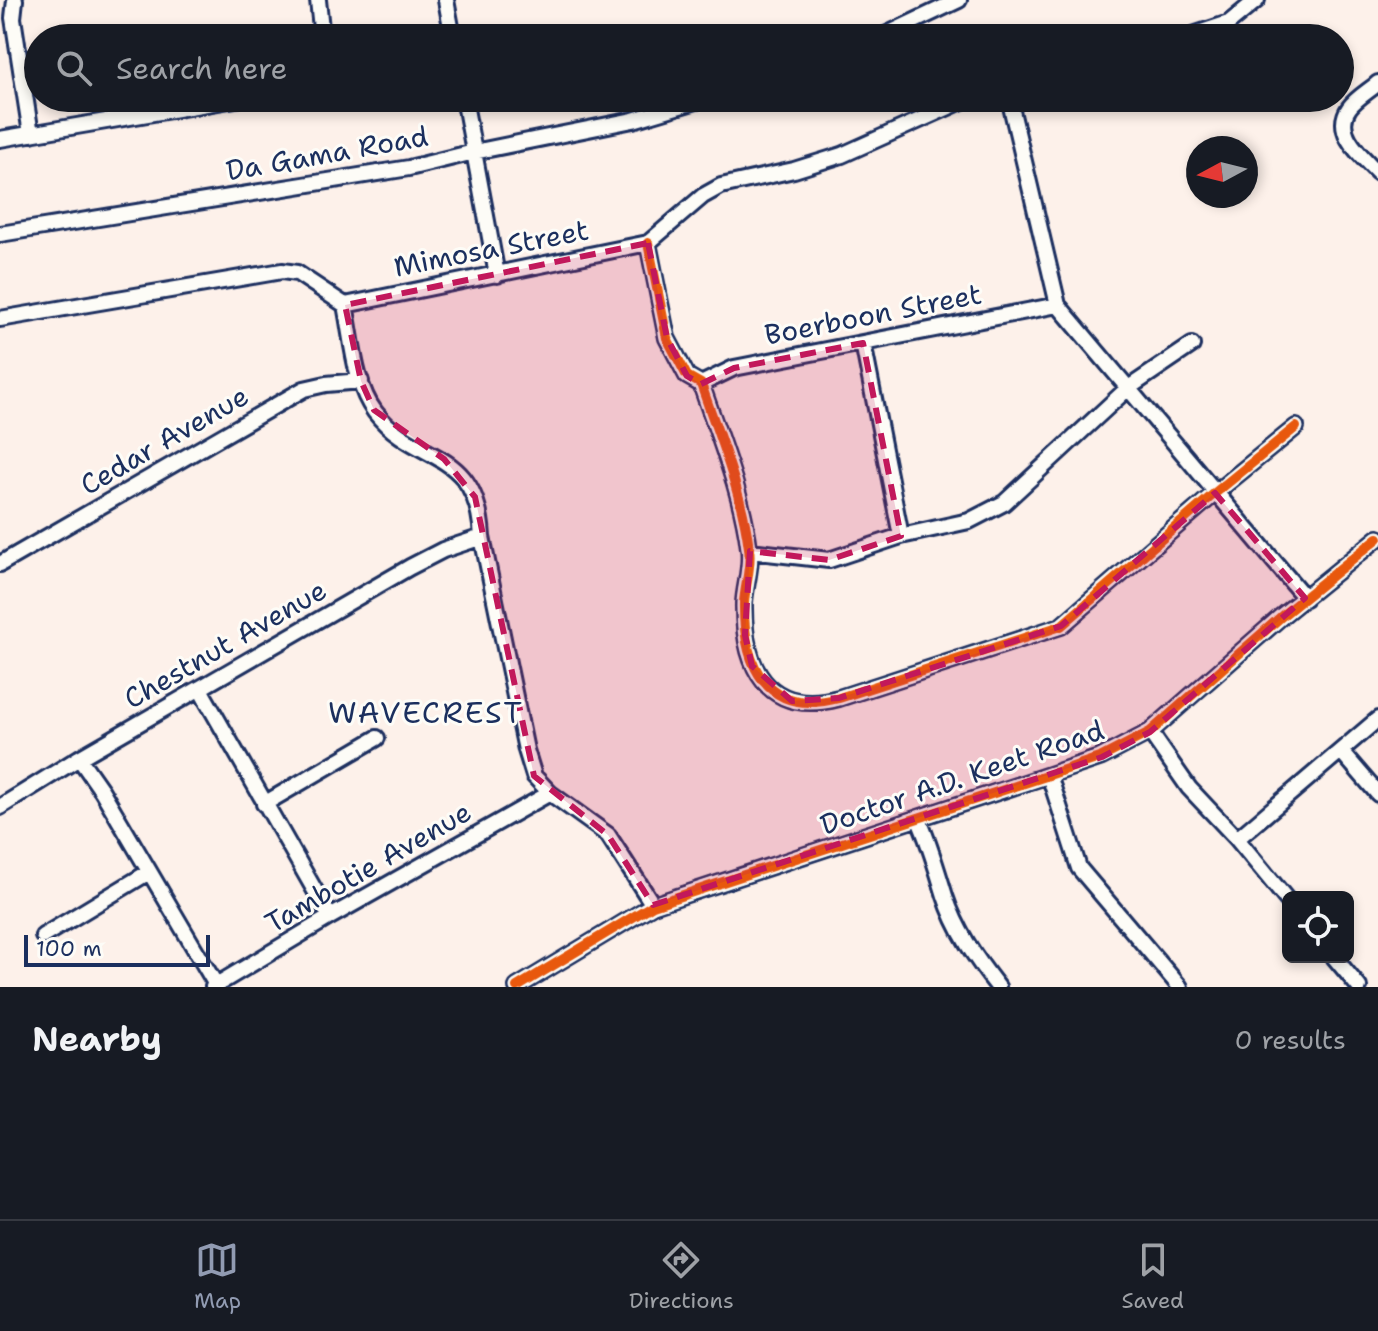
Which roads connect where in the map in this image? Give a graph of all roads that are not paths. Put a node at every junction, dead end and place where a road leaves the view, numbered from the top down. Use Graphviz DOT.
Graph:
graph roads {
  1 [pos="15,0"];
  2 [pos="318,0"];
  3 [pos="446,0"];
  4 [pos="959,0"];
  5 [pos="1257,0"];
  6 [pos="321,24"];
  7 [pos="450,24"];
  8 [pos="908,24"];
  9 [pos="1226,24"];
  10 [pos="1378,83"];
  11 [pos="24,89"];
  12 [pos="1354,105"];
  13 [pos="28,112"];
  14 [pos="160,112"];
  15 [pos="467,112"];
  16 [pos="660,112"];
  17 [pos="938,112"];
  18 [pos="1012,112"];
  19 [pos="1348,112"];
  20 [pos="31,134"];
  21 [pos="0,139"];
  22 [pos="474,152"];
  23 [pos="1378,173"];
  24 [pos="0,234"];
  25 [pos="648,243"];
  26 [pos="497,275"];
  27 [pos="345,305"];
  28 [pos="1058,305"];
  29 [pos="0,319"];
  30 [pos="863,343"];
  31 [pos="1192,345"];
  32 [pos="361,381"];
  33 [pos="701,384"];
  34 [pos="1127,389"];
  35 [pos="1296,427"];
  36 [pos="1215,493"];
  37 [pos="901,536"];
  38 [pos="482,537"];
  39 [pos="1378,538"];
  40 [pos="750,551"];
  41 [pos="0,564"];
  42 [pos="1305,598"];
  43 [pos="200,689"];
  44 [pos="1378,719"];
  45 [pos="1150,732"];
  46 [pos="377,738"];
  47 [pos="1341,751"];
  48 [pos="79,758"];
  49 [pos="1049,775"];
  50 [pos="550,793"];
  51 [pos="1378,794"];
  52 [pos="264,804"];
  53 [pos="0,807"];
  54 [pos="919,820"];
  55 [pos="1237,839"];
  56 [pos="149,872"];
  57 [pos="1282,894"];
  58 [pos="653,905"];
  59 [pos="330,917"];
  60 [pos="43,936"];
  61 [pos="1339,963"];
  62 [pos="215,986"];
  63 [pos="517,987"];
  64 [pos="998,987"];
  65 [pos="1180,987"];
  66 [pos="1359,987"];
  1 -- 11 [label="street"];
  2 -- 6 [label="street"];
  3 -- 7 [label="street"];
  4 -- 8 [label="street"];
  5 -- 9 [label="street"];
  10 -- 12 [label="street"];
  13 -- 20 [label="street"];
  14 -- 20 [label="street"];
  15 -- 22 [label="street"];
  16 -- 22 [label="street, Da Gama Road"];
  17 -- 25 [label="street, Mimosa Street"];
  18 -- 28 [label="street"];
  19 -- 23 [label="street"];
  20 -- 21 [label="street"];
  22 -- 24 [label="street, Da Gama Road"];
  22 -- 26 [label="street"];
  25 -- 26 [label="street, Mimosa Street"];
  25 -- 33 [label="street"];
  26 -- 27 [label="street, Mimosa Street"];
  27 -- 29 [label="street"];
  27 -- 32 [label="street"];
  28 -- 30 [label="street, Boerboon Street"];
  28 -- 34 [label="street"];
  30 -- 33 [label="street, Boerboon Street"];
  30 -- 37 [label="street"];
  31 -- 34 [label="street"];
  32 -- 38 [label="street"];
  32 -- 41 [label="street, Cedar Avenue"];
  33 -- 40 [label="street"];
  34 -- 36 [label="street"];
  34 -- 37 [label="street"];
  35 -- 36 [label="street"];
  36 -- 40 [label="street"];
  36 -- 42 [label="street"];
  37 -- 40 [label="street"];
  38 -- 43 [label="street, Chestnut Avenue"];
  38 -- 50 [label="street"];
  39 -- 42 [label="street, Doctor A.D. Keet Road"];
  42 -- 45 [label="street, Doctor A.D. Keet Road"];
  43 -- 48 [label="street, Chestnut Avenue"];
  43 -- 52 [label="street"];
  44 -- 47 [label="street"];
  45 -- 49 [label="street, Doctor A.D. Keet Road"];
  45 -- 55 [label="street"];
  46 -- 52 [label="street"];
  47 -- 51 [label="street"];
  47 -- 55 [label="street"];
  48 -- 53 [label="street, Chestnut Avenue"];
  48 -- 56 [label="street"];
  49 -- 54 [label="street, Doctor A.D. Keet Road"];
  49 -- 65 [label="street"];
  50 -- 58 [label="street"];
  50 -- 59 [label="street, Tambotie Avenue"];
  52 -- 59 [label="street"];
  54 -- 58 [label="street, Doctor A.D. Keet Road"];
  54 -- 64 [label="street"];
  55 -- 57 [label="street"];
  56 -- 60 [label="street"];
  56 -- 62 [label="street"];
  58 -- 63 [label="street, Doctor A.D. Keet Road"];
  59 -- 62 [label="street, Tambotie Avenue"];
  61 -- 66 [label="street"];
}
